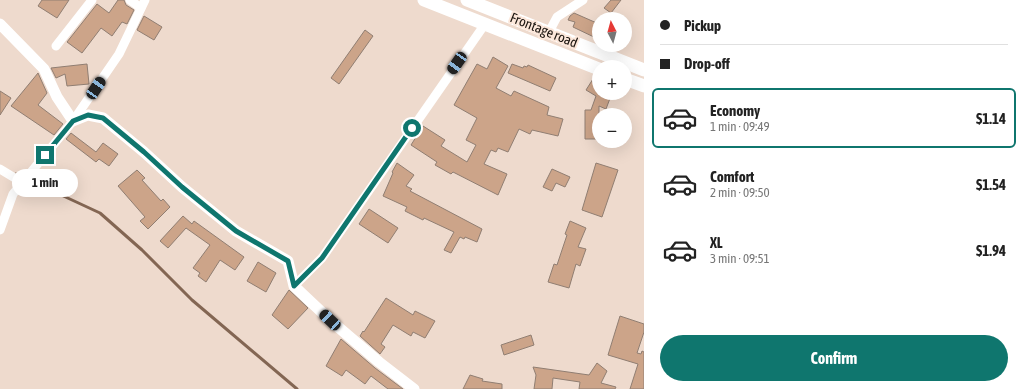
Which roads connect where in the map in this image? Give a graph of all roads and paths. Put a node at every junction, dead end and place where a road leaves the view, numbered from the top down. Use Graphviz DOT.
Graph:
graph roads {
  1 [pos="92,0"];
  2 [pos="130,0"];
  3 [pos="424,0"];
  4 [pos="467,0"];
  5 [pos="583,0"];
  6 [pos="143,4"];
  7 [pos="0,24"];
  8 [pos="484,24"];
  9 [pos="549,32"];
  10 [pos="56,46"];
  11 [pos="592,65"];
  12 [pos="644,70"];
  13 [pos="632,81"];
  14 [pos="644,86"];
  15 [pos="73,121"];
  16 [pos="0,169"];
  17 [pos="23,183"];
  18 [pos="0,230"];
  19 [pos="294,286"];
  20 [pos="414,389"];
  1 -- 10 [label="street"];
  2 -- 6 [label="street"];
  3 -- 8 [label="main road"];
  4 -- 9 [label="main road, Frontage road"];
  5 -- 9 [label="street"];
  6 -- 15 [label="street"];
  7 -- 15 [label="street"];
  8 -- 11 [label="main road"];
  8 -- 19 [label="street"];
  9 -- 12 [label="main road, Frontage road"];
  13 -- 14 [label="main road"];
  15 -- 17 [label="street"];
  15 -- 19 [label="street"];
  16 -- 17 [label="street"];
  17 -- 18 [label="street"];
  19 -- 20 [label="street"];
}
